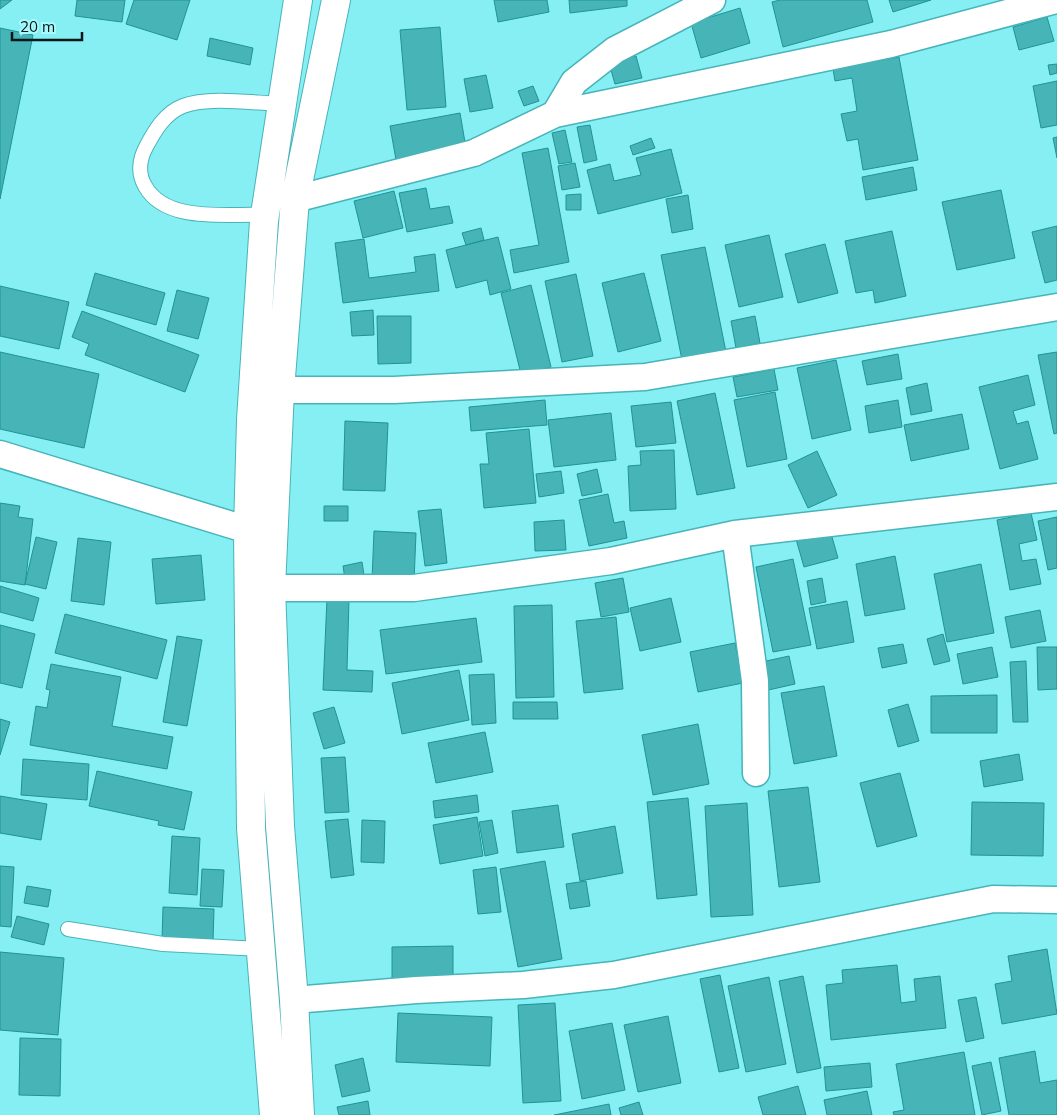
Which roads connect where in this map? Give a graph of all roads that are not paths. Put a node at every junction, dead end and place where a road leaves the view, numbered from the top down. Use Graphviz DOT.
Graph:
graph roads {
  1 [pos="298,0"];
  2 [pos="336,0"];
  3 [pos="712,0"];
  4 [pos="1056,0"];
  5 [pos="282,104"];
  6 [pos="555,114"];
  7 [pos="295,199"];
  8 [pos="264,215"];
  9 [pos="1057,307"];
  10 [pos="280,390"];
  11 [pos="0,454"];
  12 [pos="1057,497"];
  13 [pos="248,530"];
  14 [pos="735,534"];
  15 [pos="271,588"];
  16 [pos="756,773"];
  17 [pos="1057,900"];
  18 [pos="68,929"];
  19 [pos="259,949"];
  20 [pos="294,1000"];
  21 [pos="274,1115"];
  22 [pos="300,1115"];
  1 -- 5 [label="street"];
  2 -- 7 [label="street"];
  3 -- 6 [label="street"];
  4 -- 6 [label="street"];
  5 -- 8 [label="street"];
  5 -- 8 [label="lane"];
  6 -- 7 [label="street"];
  7 -- 10 [label="street"];
  8 -- 13 [label="street"];
  9 -- 10 [label="street"];
  10 -- 15 [label="street"];
  11 -- 13 [label="street"];
  12 -- 14 [label="street"];
  13 -- 19 [label="street"];
  14 -- 15 [label="street"];
  14 -- 16 [label="street"];
  15 -- 20 [label="street"];
  17 -- 20 [label="street"];
  18 -- 19 [label="lane"];
  19 -- 21 [label="street"];
  20 -- 22 [label="street"];
}
